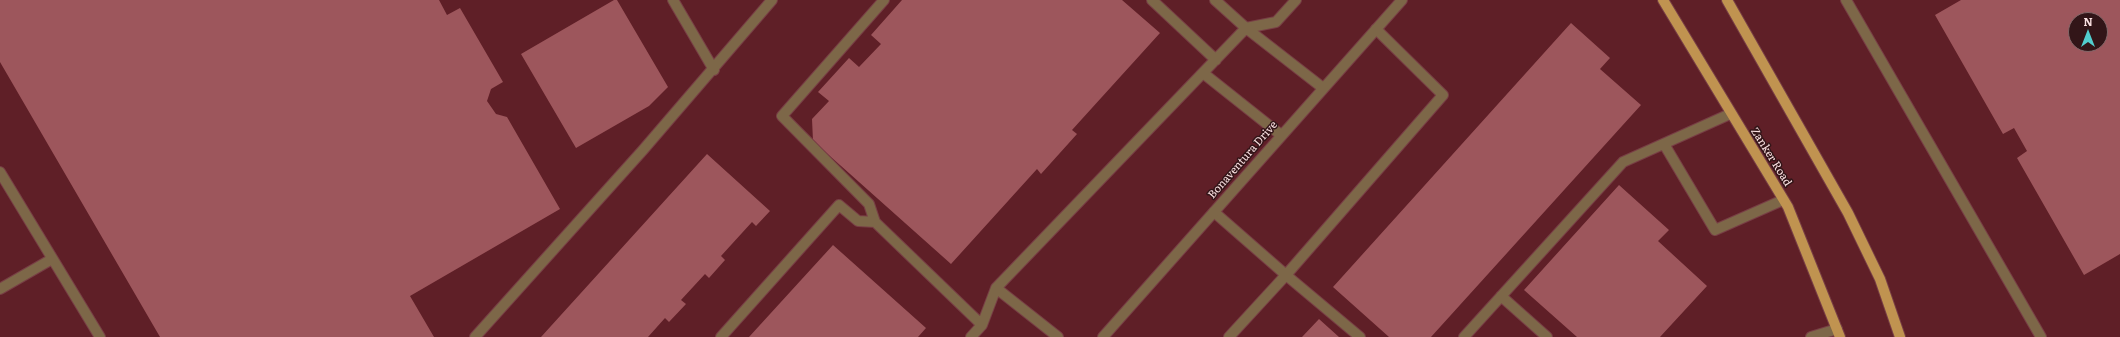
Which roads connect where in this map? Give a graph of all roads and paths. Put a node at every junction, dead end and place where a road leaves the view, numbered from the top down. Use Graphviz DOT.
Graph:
graph roads {
  1 [pos="673,0"];
  2 [pos="772,0"];
  3 [pos="884,0"];
  4 [pos="1152,0"];
  5 [pos="1215,0"];
  6 [pos="1296,0"];
  7 [pos="1402,0"];
  8 [pos="1663,0"];
  9 [pos="1727,0"];
  10 [pos="1846,0"];
  11 [pos="1246,28"];
  12 [pos="1376,29"];
  13 [pos="1216,60"];
  14 [pos="714,70"];
  15 [pos="1204,73"];
  16 [pos="1323,88"];
  17 [pos="1730,114"];
  18 [pos="1282,135"];
  19 [pos="1664,144"];
  20 [pos="0,172"];
  21 [pos="1784,200"];
  22 [pos="1214,212"];
  23 [pos="875,222"];
  24 [pos="52,259"];
  25 [pos="1286,275"];
  26 [pos="996,288"];
  27 [pos="0,289"];
  28 [pos="1501,296"];
  29 [pos="982,325"];
  30 [pos="1838,333"];
  31 [pos="100,337"];
  32 [pos="475,337"];
  33 [pos="721,337"];
  34 [pos="971,337"];
  35 [pos="1058,337"];
  36 [pos="1103,337"];
  37 [pos="1230,337"];
  38 [pos="1360,337"];
  39 [pos="1464,337"];
  40 [pos="1547,337"];
  41 [pos="1810,337"];
  42 [pos="1900,337"];
  43 [pos="2041,337"];
  1 -- 14 [label="street"];
  2 -- 14 [label="street"];
  3 -- 23 [label="street"];
  4 -- 13 [label="street"];
  5 -- 11 [label="street"];
  6 -- 11 [label="street"];
  7 -- 12 [label="street, Bonaventura Drive"];
  8 -- 17 [label="main road, Zanker Road"];
  9 -- 42 [label="main road"];
  10 -- 43 [label="street"];
  11 -- 13 [label="street"];
  11 -- 16 [label="street"];
  12 -- 16 [label="street, Bonaventura Drive"];
  12 -- 25 [label="street"];
  13 -- 15 [label="street"];
  14 -- 32 [label="street"];
  15 -- 18 [label="street"];
  15 -- 26 [label="street"];
  16 -- 18 [label="street, Bonaventura Drive"];
  17 -- 19 [label="street"];
  17 -- 21 [label="main road, Zanker Road"];
  18 -- 22 [label="street, Bonaventura Drive"];
  19 -- 21 [label="street"];
  19 -- 28 [label="street"];
  20 -- 24 [label="street"];
  21 -- 30 [label="main road, Zanker Road"];
  22 -- 25 [label="street"];
  22 -- 36 [label="street, Bonaventura Drive"];
  23 -- 29 [label="street"];
  23 -- 33 [label="street"];
  24 -- 27 [label="street"];
  24 -- 31 [label="street"];
  25 -- 37 [label="street"];
  25 -- 38 [label="street"];
  26 -- 29 [label="street"];
  26 -- 35 [label="street"];
  28 -- 39 [label="street"];
  28 -- 40 [label="street"];
  29 -- 34 [label="street"];
  30 -- 41 [label="street"];
}
